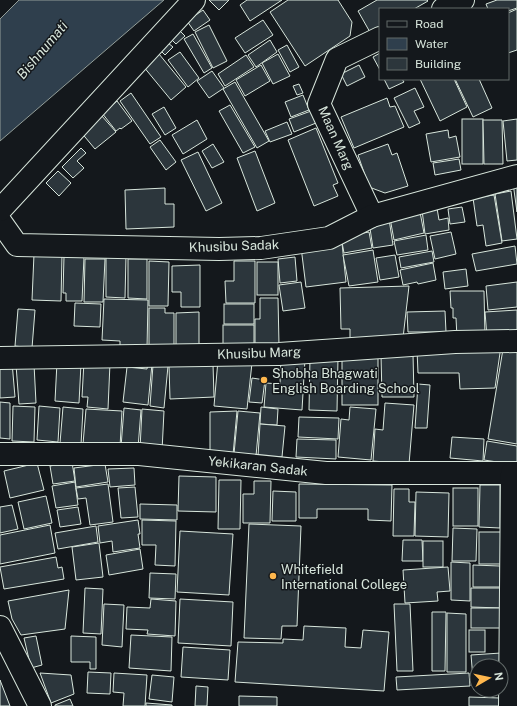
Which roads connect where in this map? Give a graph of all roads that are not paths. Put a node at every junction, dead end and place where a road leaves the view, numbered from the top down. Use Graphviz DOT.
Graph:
graph roads {
  1 [pos="194,0"];
  2 [pos="463,0"];
  3 [pos="446,8"];
  4 [pos="379,38"];
  5 [pos="517,176"];
  6 [pos="0,210"];
  7 [pos="372,216"];
  8 [pos="0,221"];
  9 [pos="517,341"];
  10 [pos="0,358"];
  11 [pos="0,454"];
  12 [pos="515,473"];
  13 [pos="0,627"];
  14 [pos="514,672"];
  15 [pos="40,706"];
  16 [pos="510,706"];
  1 -- 6 [label="street"];
  2 -- 3 [label="street"];
  4 -- 7 [label="street, Maan Marg"];
  5 -- 7 [label="street, Khusibu Sadak"];
  7 -- 8 [label="street, Khusibu Sadak"];
  9 -- 10 [label="street, Khusibu Marg"];
  11 -- 12 [label="street, Yekikaran Sadak"];
  12 -- 14 [label="street"];
  13 -- 15 [label="street"];
  14 -- 16 [label="street"];
}
